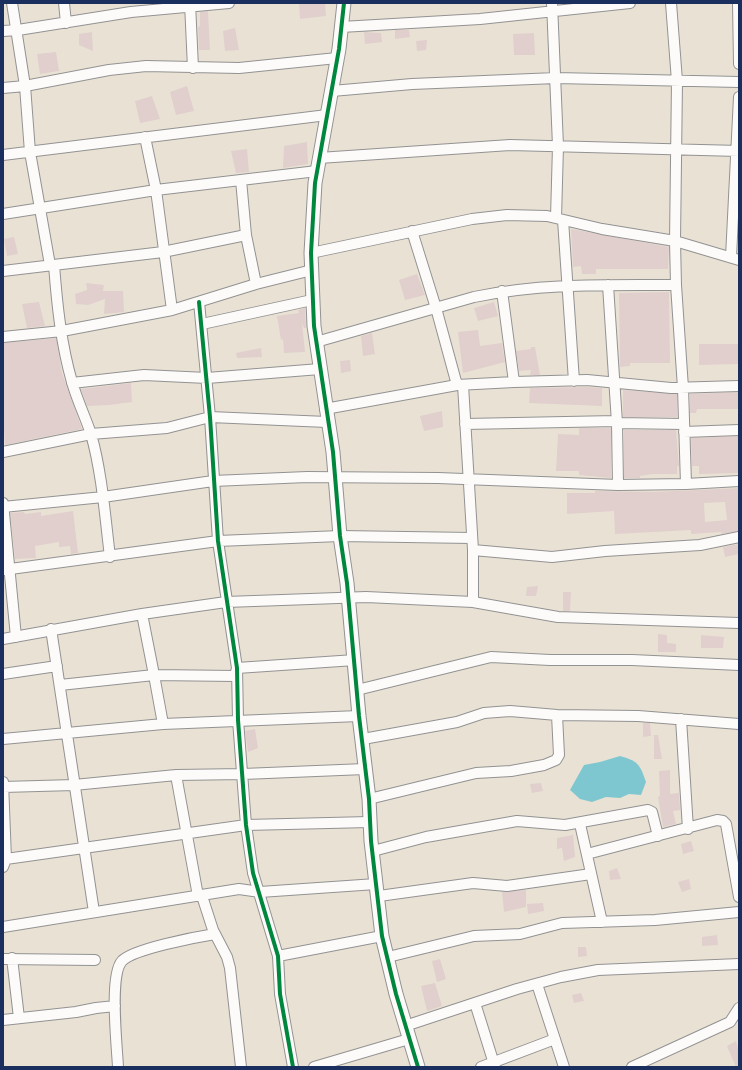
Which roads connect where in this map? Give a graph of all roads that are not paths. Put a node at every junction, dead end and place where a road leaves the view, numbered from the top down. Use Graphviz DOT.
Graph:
graph roads {
  1 [pos="12,3"];
  2 [pos="64,3"];
  3 [pos="229,3"];
  4 [pos="344,3"];
  5 [pos="630,3"];
  6 [pos="671,3"];
  7 [pos="738,3"];
  8 [pos="190,5"];
  9 [pos="552,7"];
  10 [pos="66,23"];
  11 [pos="341,27"];
  12 [pos="18,30"];
  13 [pos="3,31"];
  14 [pos="337,58"];
  15 [pos="739,64"];
  16 [pos="193,68"];
  17 [pos="556,78"];
  18 [pos="677,81"];
  19 [pos="739,82"];
  20 [pos="25,86"];
  21 [pos="3,88"];
  22 [pos="332,91"];
  23 [pos="739,97"];
  24 [pos="327,115"];
  25 [pos="145,137"];
  26 [pos="558,146"];
  27 [pos="676,150"];
  28 [pos="738,151"];
  29 [pos="30,152"];
  30 [pos="3,155"];
  31 [pos="319,158"];
  32 [pos="317,171"];
  33 [pos="241,180"];
  34 [pos="156,190"];
  35 [pos="40,209"];
  36 [pos="3,214"];
  37 [pos="736,214"];
  38 [pos="559,219"];
  39 [pos="412,231"];
  40 [pos="246,235"];
  41 [pos="675,240"];
  42 [pos="163,252"];
  43 [pos="311,253"];
  44 [pos="735,259"];
  45 [pos="52,265"];
  46 [pos="312,270"];
  47 [pos="3,271"];
  48 [pos="256,284"];
  49 [pos="608,285"];
  50 [pos="676,285"];
  51 [pos="566,286"];
  52 [pos="502,291"];
  53 [pos="312,300"];
  54 [pos="199,302"];
  55 [pos="436,308"];
  56 [pos="172,310"];
  57 [pos="202,324"];
  58 [pos="62,331"];
  59 [pos="3,337"];
  60 [pos="316,342"];
  61 [pos="320,369"];
  62 [pos="206,378"];
  63 [pos="574,381"];
  64 [pos="514,382"];
  65 [pos="72,383"];
  66 [pos="614,383"];
  67 [pos="460,385"];
  68 [pos="739,386"];
  69 [pos="683,388"];
  70 [pos="326,409"];
  71 [pos="210,417"];
  72 [pos="327,422"];
  73 [pos="617,422"];
  74 [pos="465,424"];
  75 [pos="684,428"];
  76 [pos="739,430"];
  77 [pos="91,434"];
  78 [pos="3,452"];
  79 [pos="335,476"];
  80 [pos="467,480"];
  81 [pos="213,481"];
  82 [pos="739,481"];
  83 [pos="686,484"];
  84 [pos="618,485"];
  85 [pos="103,497"];
  86 [pos="3,503"];
  87 [pos="3,507"];
  88 [pos="340,536"];
  89 [pos="739,537"];
  90 [pos="472,538"];
  91 [pos="218,542"];
  92 [pos="472,550"];
  93 [pos="110,557"];
  94 [pos="6,570"];
  95 [pos="348,597"];
  96 [pos="226,602"];
  97 [pos="473,602"];
  98 [pos="142,614"];
  99 [pos="739,623"];
  100 [pos="51,629"];
  101 [pos="16,637"];
  102 [pos="3,639"];
  103 [pos="355,660"];
  104 [pos="739,665"];
  105 [pos="57,666"];
  106 [pos="237,668"];
  107 [pos="3,674"];
  108 [pos="154,675"];
  109 [pos="60,685"];
  110 [pos="357,690"];
  111 [pos="557,715"];
  112 [pos="359,716"];
  113 [pos="680,719"];
  114 [pos="238,720"];
  115 [pos="163,724"];
  116 [pos="739,724"];
  117 [pos="66,732"];
  118 [pos="3,739"];
  119 [pos="363,739"];
  120 [pos="365,769"];
  121 [pos="243,774"];
  122 [pos="176,775"];
  123 [pos="3,781"];
  124 [pos="74,785"];
  125 [pos="3,787"];
  126 [pos="370,799"];
  127 [pos="370,822"];
  128 [pos="580,824"];
  129 [pos="246,825"];
  130 [pos="688,828"];
  131 [pos="186,834"];
  132 [pos="658,836"];
  133 [pos="84,848"];
  134 [pos="373,851"];
  135 [pos="586,854"];
  136 [pos="5,863"];
  137 [pos="591,874"];
  138 [pos="378,890"];
  139 [pos="260,892"];
  140 [pos="200,896"];
  141 [pos="739,897"];
  142 [pos="94,912"];
  143 [pos="739,912"];
  144 [pos="602,922"];
  145 [pos="3,927"];
  146 [pos="215,934"];
  147 [pos="382,936"];
  148 [pos="278,956"];
  149 [pos="388,957"];
  150 [pos="8,958"];
  151 [pos="95,960"];
  152 [pos="739,964"];
  153 [pos="537,984"];
  154 [pos="476,1003"];
  155 [pos="115,1006"];
  156 [pos="739,1008"];
  157 [pos="18,1018"];
  158 [pos="3,1020"];
  159 [pos="405,1026"];
  160 [pos="409,1039"];
  161 [pos="555,1039"];
  162 [pos="342,1063"];
  163 [pos="494,1065"];
  164 [pos="118,1067"];
  165 [pos="241,1067"];
  166 [pos="293,1067"];
  167 [pos="314,1067"];
  168 [pos="418,1067"];
  169 [pos="481,1067"];
  170 [pos="564,1067"];
  171 [pos="632,1067"];
  1 -- 12 [label="street"];
  2 -- 10 [label="street"];
  3 -- 8 [label="street"];
  4 -- 11 [label="street"];
  5 -- 9 [label="street"];
  6 -- 18 [label="street"];
  7 -- 15 [label="street"];
  8 -- 10 [label="street"];
  8 -- 16 [label="street"];
  9 -- 11 [label="street"];
  9 -- 17 [label="street"];
  10 -- 12 [label="street"];
  11 -- 14 [label="street"];
  12 -- 13 [label="street"];
  12 -- 20 [label="street"];
  14 -- 16 [label="street"];
  14 -- 22 [label="street"];
  16 -- 20 [label="street"];
  17 -- 18 [label="street"];
  17 -- 22 [label="street"];
  17 -- 26 [label="street"];
  18 -- 19 [label="street"];
  18 -- 27 [label="street"];
  20 -- 21 [label="street"];
  20 -- 29 [label="street"];
  22 -- 24 [label="street"];
  23 -- 28 [label="street"];
  24 -- 25 [label="street"];
  24 -- 31 [label="street"];
  25 -- 29 [label="street"];
  25 -- 34 [label="street"];
  26 -- 27 [label="street"];
  26 -- 31 [label="street"];
  26 -- 38 [label="street"];
  27 -- 28 [label="street"];
  27 -- 41 [label="street"];
  28 -- 37 [label="street"];
  29 -- 30 [label="street"];
  29 -- 35 [label="street"];
  31 -- 32 [label="street"];
  32 -- 33 [label="street"];
  32 -- 43 [label="street"];
  33 -- 34 [label="street"];
  33 -- 40 [label="street"];
  34 -- 35 [label="street"];
  34 -- 42 [label="street"];
  35 -- 36 [label="street"];
  35 -- 45 [label="street"];
  37 -- 44 [label="street"];
  38 -- 39 [label="street"];
  38 -- 41 [label="street"];
  38 -- 51 [label="street"];
  39 -- 43 [label="street"];
  39 -- 55 [label="street"];
  40 -- 42 [label="street"];
  40 -- 48 [label="street"];
  41 -- 44 [label="street"];
  41 -- 50 [label="street"];
  42 -- 45 [label="street"];
  42 -- 56 [label="street"];
  43 -- 46 [label="street"];
  45 -- 47 [label="street"];
  45 -- 58 [label="street"];
  46 -- 48 [label="street"];
  46 -- 53 [label="street"];
  48 -- 54 [label="street"];
  49 -- 50 [label="street"];
  49 -- 51 [label="street"];
  49 -- 66 [label="street"];
  50 -- 69 [label="street"];
  51 -- 52 [label="street"];
  51 -- 63 [label="street"];
  52 -- 55 [label="street"];
  52 -- 64 [label="street"];
  53 -- 57 [label="street"];
  53 -- 60 [label="street"];
  54 -- 56 [label="street"];
  54 -- 57 [label="street"];
  55 -- 60 [label="street"];
  55 -- 67 [label="street"];
  56 -- 58 [label="street"];
  57 -- 62 [label="street"];
  58 -- 59 [label="street"];
  58 -- 65 [label="street"];
  60 -- 61 [label="street"];
  61 -- 62 [label="street"];
  61 -- 70 [label="street"];
  62 -- 65 [label="street"];
  62 -- 71 [label="street"];
  63 -- 64 [label="street"];
  63 -- 66 [label="street"];
  64 -- 67 [label="street"];
  65 -- 77 [label="street"];
  66 -- 69 [label="street"];
  66 -- 73 [label="street"];
  67 -- 70 [label="street"];
  67 -- 74 [label="street"];
  68 -- 69 [label="street"];
  69 -- 75 [label="street"];
  70 -- 72 [label="street"];
  71 -- 72 [label="street"];
  71 -- 77 [label="street"];
  71 -- 81 [label="street"];
  72 -- 79 [label="street"];
  73 -- 74 [label="street"];
  73 -- 75 [label="street"];
  73 -- 84 [label="street"];
  74 -- 80 [label="street"];
  75 -- 76 [label="street"];
  75 -- 83 [label="street"];
  77 -- 78 [label="street"];
  77 -- 85 [label="street"];
  79 -- 80 [label="street"];
  79 -- 81 [label="street"];
  79 -- 88 [label="street"];
  80 -- 84 [label="street"];
  80 -- 90 [label="street"];
  81 -- 85 [label="street"];
  81 -- 91 [label="street"];
  82 -- 83 [label="street"];
  83 -- 84 [label="street"];
  85 -- 87 [label="street"];
  85 -- 93 [label="street"];
  86 -- 87 [label="street"];
  87 -- 94 [label="street"];
  88 -- 90 [label="street"];
  88 -- 91 [label="street"];
  88 -- 95 [label="street"];
  89 -- 92 [label="street"];
  90 -- 92 [label="street"];
  91 -- 93 [label="street"];
  91 -- 96 [label="street"];
  92 -- 97 [label="street"];
  93 -- 94 [label="street"];
  94 -- 101 [label="street"];
  95 -- 96 [label="street"];
  95 -- 97 [label="street"];
  95 -- 103 [label="street"];
  96 -- 98 [label="street"];
  96 -- 106 [label="street"];
  97 -- 99 [label="street"];
  98 -- 100 [label="street"];
  98 -- 108 [label="street"];
  100 -- 101 [label="street"];
  100 -- 105 [label="street"];
  101 -- 102 [label="street"];
  103 -- 106 [label="street"];
  103 -- 110 [label="street"];
  104 -- 110 [label="street"];
  105 -- 107 [label="street"];
  105 -- 109 [label="street"];
  106 -- 108 [label="street"];
  106 -- 114 [label="street"];
  108 -- 109 [label="street"];
  108 -- 115 [label="street"];
  109 -- 117 [label="street"];
  110 -- 112 [label="street"];
  111 -- 113 [label="street"];
  111 -- 119 [label="street"];
  111 -- 126 [label="street"];
  112 -- 114 [label="street"];
  112 -- 119 [label="street"];
  113 -- 116 [label="street"];
  113 -- 130 [label="street"];
  114 -- 115 [label="street"];
  114 -- 121 [label="street"];
  115 -- 117 [label="street"];
  117 -- 118 [label="street"];
  117 -- 124 [label="street"];
  119 -- 120 [label="street"];
  120 -- 121 [label="street"];
  120 -- 126 [label="street"];
  121 -- 122 [label="street"];
  121 -- 129 [label="street"];
  122 -- 124 [label="street"];
  122 -- 131 [label="street"];
  123 -- 125 [label="street"];
  124 -- 125 [label="street"];
  124 -- 133 [label="street"];
  125 -- 136 [label="street"];
  126 -- 127 [label="street"];
  127 -- 129 [label="street"];
  127 -- 134 [label="street"];
  128 -- 132 [label="street"];
  128 -- 134 [label="street"];
  128 -- 135 [label="street"];
  129 -- 131 [label="street"];
  129 -- 139 [label="street"];
  130 -- 132 [label="street"];
  130 -- 141 [label="street"];
  131 -- 133 [label="street"];
  131 -- 140 [label="street"];
  132 -- 135 [label="street"];
  133 -- 136 [label="street"];
  133 -- 142 [label="street"];
  134 -- 138 [label="street"];
  135 -- 137 [label="street"];
  137 -- 138 [label="street"];
  137 -- 144 [label="street"];
  138 -- 139 [label="street"];
  138 -- 147 [label="street"];
  139 -- 140 [label="street"];
  139 -- 148 [label="street"];
  140 -- 142 [label="street"];
  140 -- 146 [label="street"];
  142 -- 145 [label="street"];
  143 -- 144 [label="street"];
  144 -- 149 [label="street"];
  146 -- 155 [label="street"];
  146 -- 165 [label="street"];
  147 -- 148 [label="street"];
  147 -- 149 [label="street"];
  148 -- 166 [label="street"];
  149 -- 159 [label="street"];
  150 -- 151 [label="street"];
  150 -- 157 [label="street"];
  152 -- 153 [label="street"];
  153 -- 154 [label="street"];
  153 -- 161 [label="street"];
  154 -- 159 [label="street"];
  154 -- 163 [label="street"];
  155 -- 157 [label="street"];
  155 -- 164 [label="street"];
  156 -- 171 [label="street"];
  157 -- 158 [label="street"];
  159 -- 160 [label="street"];
  160 -- 162 [label="street"];
  160 -- 168 [label="street"];
  161 -- 163 [label="street"];
  161 -- 170 [label="street"];
  162 -- 167 [label="street"];
  163 -- 169 [label="street"];
}
